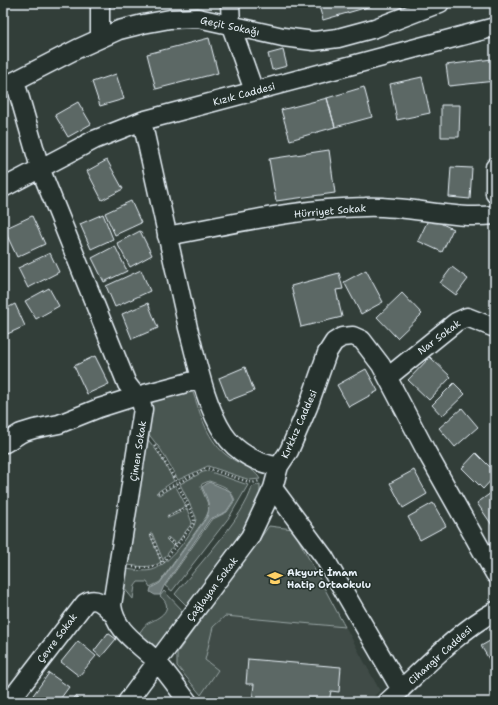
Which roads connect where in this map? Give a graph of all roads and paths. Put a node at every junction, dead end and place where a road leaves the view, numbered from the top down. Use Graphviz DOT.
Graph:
graph roads {
  1 [pos="100,3"];
  2 [pos="230,3"];
  3 [pos="440,3"];
  4 [pos="231,26"];
  5 [pos="495,27"];
  6 [pos="100,38"];
  7 [pos="338,38"];
  8 [pos="351,65"];
  9 [pos="9,84"];
  10 [pos="254,91"];
  11 [pos="142,121"];
  12 [pos="495,167"];
  13 [pos="40,168"];
  14 [pos="3,188"];
  15 [pos="495,194"];
  16 [pos="495,215"];
  17 [pos="167,236"];
  18 [pos="495,328"];
  19 [pos="388,377"];
  20 [pos="201,379"];
  21 [pos="137,396"];
  22 [pos="142,428"];
  23 [pos="4,445"];
  24 [pos="276,478"];
  25 [pos="177,483"];
  26 [pos="158,493"];
  27 [pos="188,506"];
  28 [pos="168,516"];
  29 [pos="151,535"];
  30 [pos="168,539"];
  31 [pos="176,546"];
  32 [pos="162,563"];
  33 [pos="119,566"];
  34 [pos="495,574"];
  35 [pos="495,611"];
  36 [pos="113,614"];
  37 [pos="157,662"];
  38 [pos="401,690"];
  39 [pos="9,702"];
  40 [pos="127,702"];
  41 [pos="188,702"];
  42 [pos="387,702"];
  1 -- 6 [label="street"];
  2 -- 4 [label="street"];
  3 -- 7 [label="street, Geçit Sokağı"];
  4 -- 6 [label="street, Geçit Sokağı"];
  4 -- 7 [label="street, Geçit Sokağı"];
  4 -- 10 [label="street"];
  5 -- 8 [label="street, Kızık Caddesi"];
  6 -- 9 [label="street, Geçit Sokağı"];
  7 -- 8 [label="street"];
  8 -- 10 [label="street, Kızık Caddesi"];
  9 -- 13 [label="street, Çimen Sokak"];
  10 -- 11 [label="street, Kızık Caddesi"];
  11 -- 13 [label="street, Kızık Caddesi"];
  11 -- 17 [label="street, Kırkkız Caddesi"];
  12 -- 15 [label="street"];
  13 -- 14 [label="street, Kızık Caddesi"];
  13 -- 21 [label="street, Çimen Sokak"];
  16 -- 17 [label="street, Hürriyet Sokak"];
  17 -- 20 [label="street, Kırkkız Caddesi"];
  18 -- 19 [label="street, Nar Sokak"];
  19 -- 24 [label="street, Kırkkız Caddesi"];
  19 -- 34 [label="street, Kırkkız Caddesi"];
  20 -- 21 [label="street"];
  20 -- 24 [label="street, Kırkkız Caddesi"];
  21 -- 22 [label="street, Çimen Sokak"];
  21 -- 23 [label="street"];
  22 -- 25 [label="path"];
  22 -- 33 [label="street, Çimen Sokak"];
  24 -- 25 [label="path"];
  24 -- 37 [label="street, Çağlayan Sokak"];
  24 -- 38 [label="street"];
  25 -- 26 [label="path"];
  25 -- 27 [label="path"];
  27 -- 28 [label="path"];
  27 -- 31 [label="path"];
  29 -- 32 [label="path"];
  30 -- 31 [label="path"];
  31 -- 32 [label="path"];
  32 -- 33 [label="path"];
  33 -- 36 [label="street, Çimen Sokak"];
  35 -- 38 [label="street, Cihangir Caddesi"];
  36 -- 37 [label="street"];
  36 -- 39 [label="street, Çevre Sokak"];
  37 -- 40 [label="street, Çağlayan Sokak"];
  37 -- 41 [label="street"];
  38 -- 42 [label="street, Cihangir Caddesi"];
}
